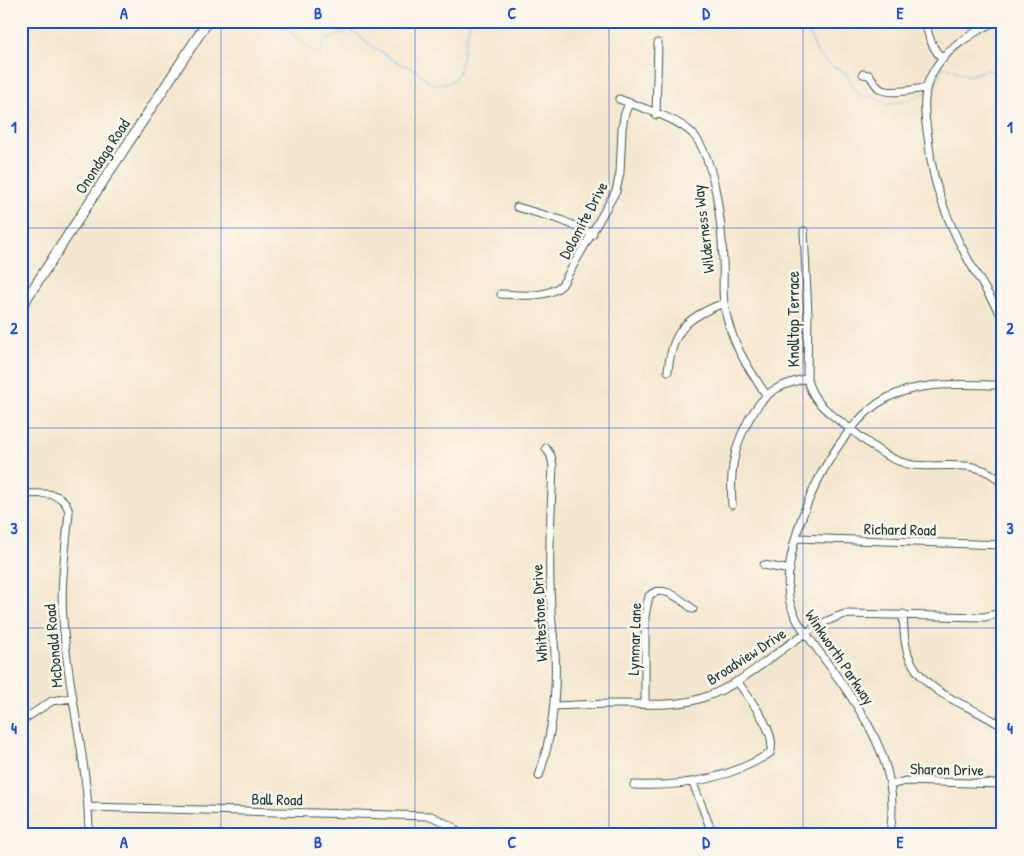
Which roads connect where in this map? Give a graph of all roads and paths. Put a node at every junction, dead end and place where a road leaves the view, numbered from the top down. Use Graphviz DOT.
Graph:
graph roads {
  1 [pos="208,21"];
  2 [pos="925,21"];
  3 [pos="996,21"];
  4 [pos="658,43"];
  5 [pos="943,59"];
  6 [pos="863,74"];
  7 [pos="926,88"];
  8 [pos="619,99"];
  9 [pos="629,103"];
  10 [pos="656,115"];
  11 [pos="1003,178"];
  12 [pos="517,207"];
  13 [pos="1003,212"];
  14 [pos="804,231"];
  15 [pos="593,234"];
  16 [pos="501,294"];
  17 [pos="724,303"];
  18 [pos="21,307"];
  19 [pos="1003,318"];
  20 [pos="668,370"];
  21 [pos="807,378"];
  22 [pos="1003,386"];
  23 [pos="767,396"];
  24 [pos="851,430"];
  25 [pos="546,448"];
  26 [pos="1003,485"];
  27 [pos="21,494"];
  28 [pos="732,505"];
  29 [pos="796,538"];
  30 [pos="1003,545"];
  31 [pos="764,565"];
  32 [pos="790,570"];
  33 [pos="1003,607"];
  34 [pos="693,609"];
  35 [pos="903,614"];
  36 [pos="806,634"];
  37 [pos="737,681"];
  38 [pos="72,698"];
  39 [pos="645,704"];
  40 [pos="554,706"];
  41 [pos="1003,714"];
  42 [pos="21,721"];
  43 [pos="1000,725"];
  44 [pos="538,776"];
  45 [pos="693,783"];
  46 [pos="1003,784"];
  47 [pos="634,785"];
  48 [pos="891,785"];
  49 [pos="88,807"];
  50 [pos="89,835"];
  51 [pos="460,835"];
  52 [pos="713,835"];
  53 [pos="889,835"];
  1 -- 18 [label="main road, Onondaga Road"];
  2 -- 5 [label="street"];
  3 -- 5 [label="street"];
  4 -- 10 [label="street"];
  5 -- 7 [label="street"];
  6 -- 7 [label="street"];
  7 -- 19 [label="street"];
  8 -- 9 [label="street, Wilderness Way"];
  9 -- 10 [label="street, Wilderness Way"];
  9 -- 15 [label="street, Dolomite Drive"];
  10 -- 17 [label="street, Wilderness Way"];
  11 -- 13 [label="main road"];
  12 -- 15 [label="street"];
  14 -- 21 [label="street, Knolltop Terrace"];
  15 -- 16 [label="street, Dolomite Drive"];
  17 -- 20 [label="street"];
  17 -- 23 [label="street, Wilderness Way"];
  21 -- 23 [label="street"];
  21 -- 24 [label="street, Knolltop Terrace"];
  22 -- 24 [label="street, Winkworth Parkway"];
  23 -- 28 [label="street"];
  24 -- 26 [label="street, Knolltop Terrace"];
  24 -- 29 [label="street, Winkworth Parkway"];
  25 -- 40 [label="street, Whitestone Drive"];
  27 -- 38 [label="street, McDonald Road"];
  29 -- 30 [label="street, Richard Road"];
  29 -- 32 [label="street, Winkworth Parkway"];
  31 -- 32 [label="street"];
  32 -- 36 [label="street, Winkworth Parkway"];
  33 -- 35 [label="street, Broadview Drive"];
  34 -- 39 [label="street, Lynmar Lane"];
  35 -- 36 [label="street, Broadview Drive"];
  35 -- 43 [label="street"];
  36 -- 37 [label="street, Broadview Drive"];
  36 -- 48 [label="street, Winkworth Parkway"];
  37 -- 39 [label="street, Broadview Drive"];
  37 -- 45 [label="street"];
  38 -- 42 [label="street"];
  38 -- 49 [label="street, McDonald Road"];
  39 -- 40 [label="street, Broadview Drive"];
  40 -- 44 [label="street, Whitestone Drive"];
  41 -- 43 [label="street"];
  45 -- 47 [label="street"];
  45 -- 52 [label="street"];
  46 -- 48 [label="street, Sharon Drive"];
  48 -- 53 [label="street, Winkworth Parkway"];
  49 -- 50 [label="street, McDonald Road"];
  49 -- 51 [label="street, Ball Road"];
}
